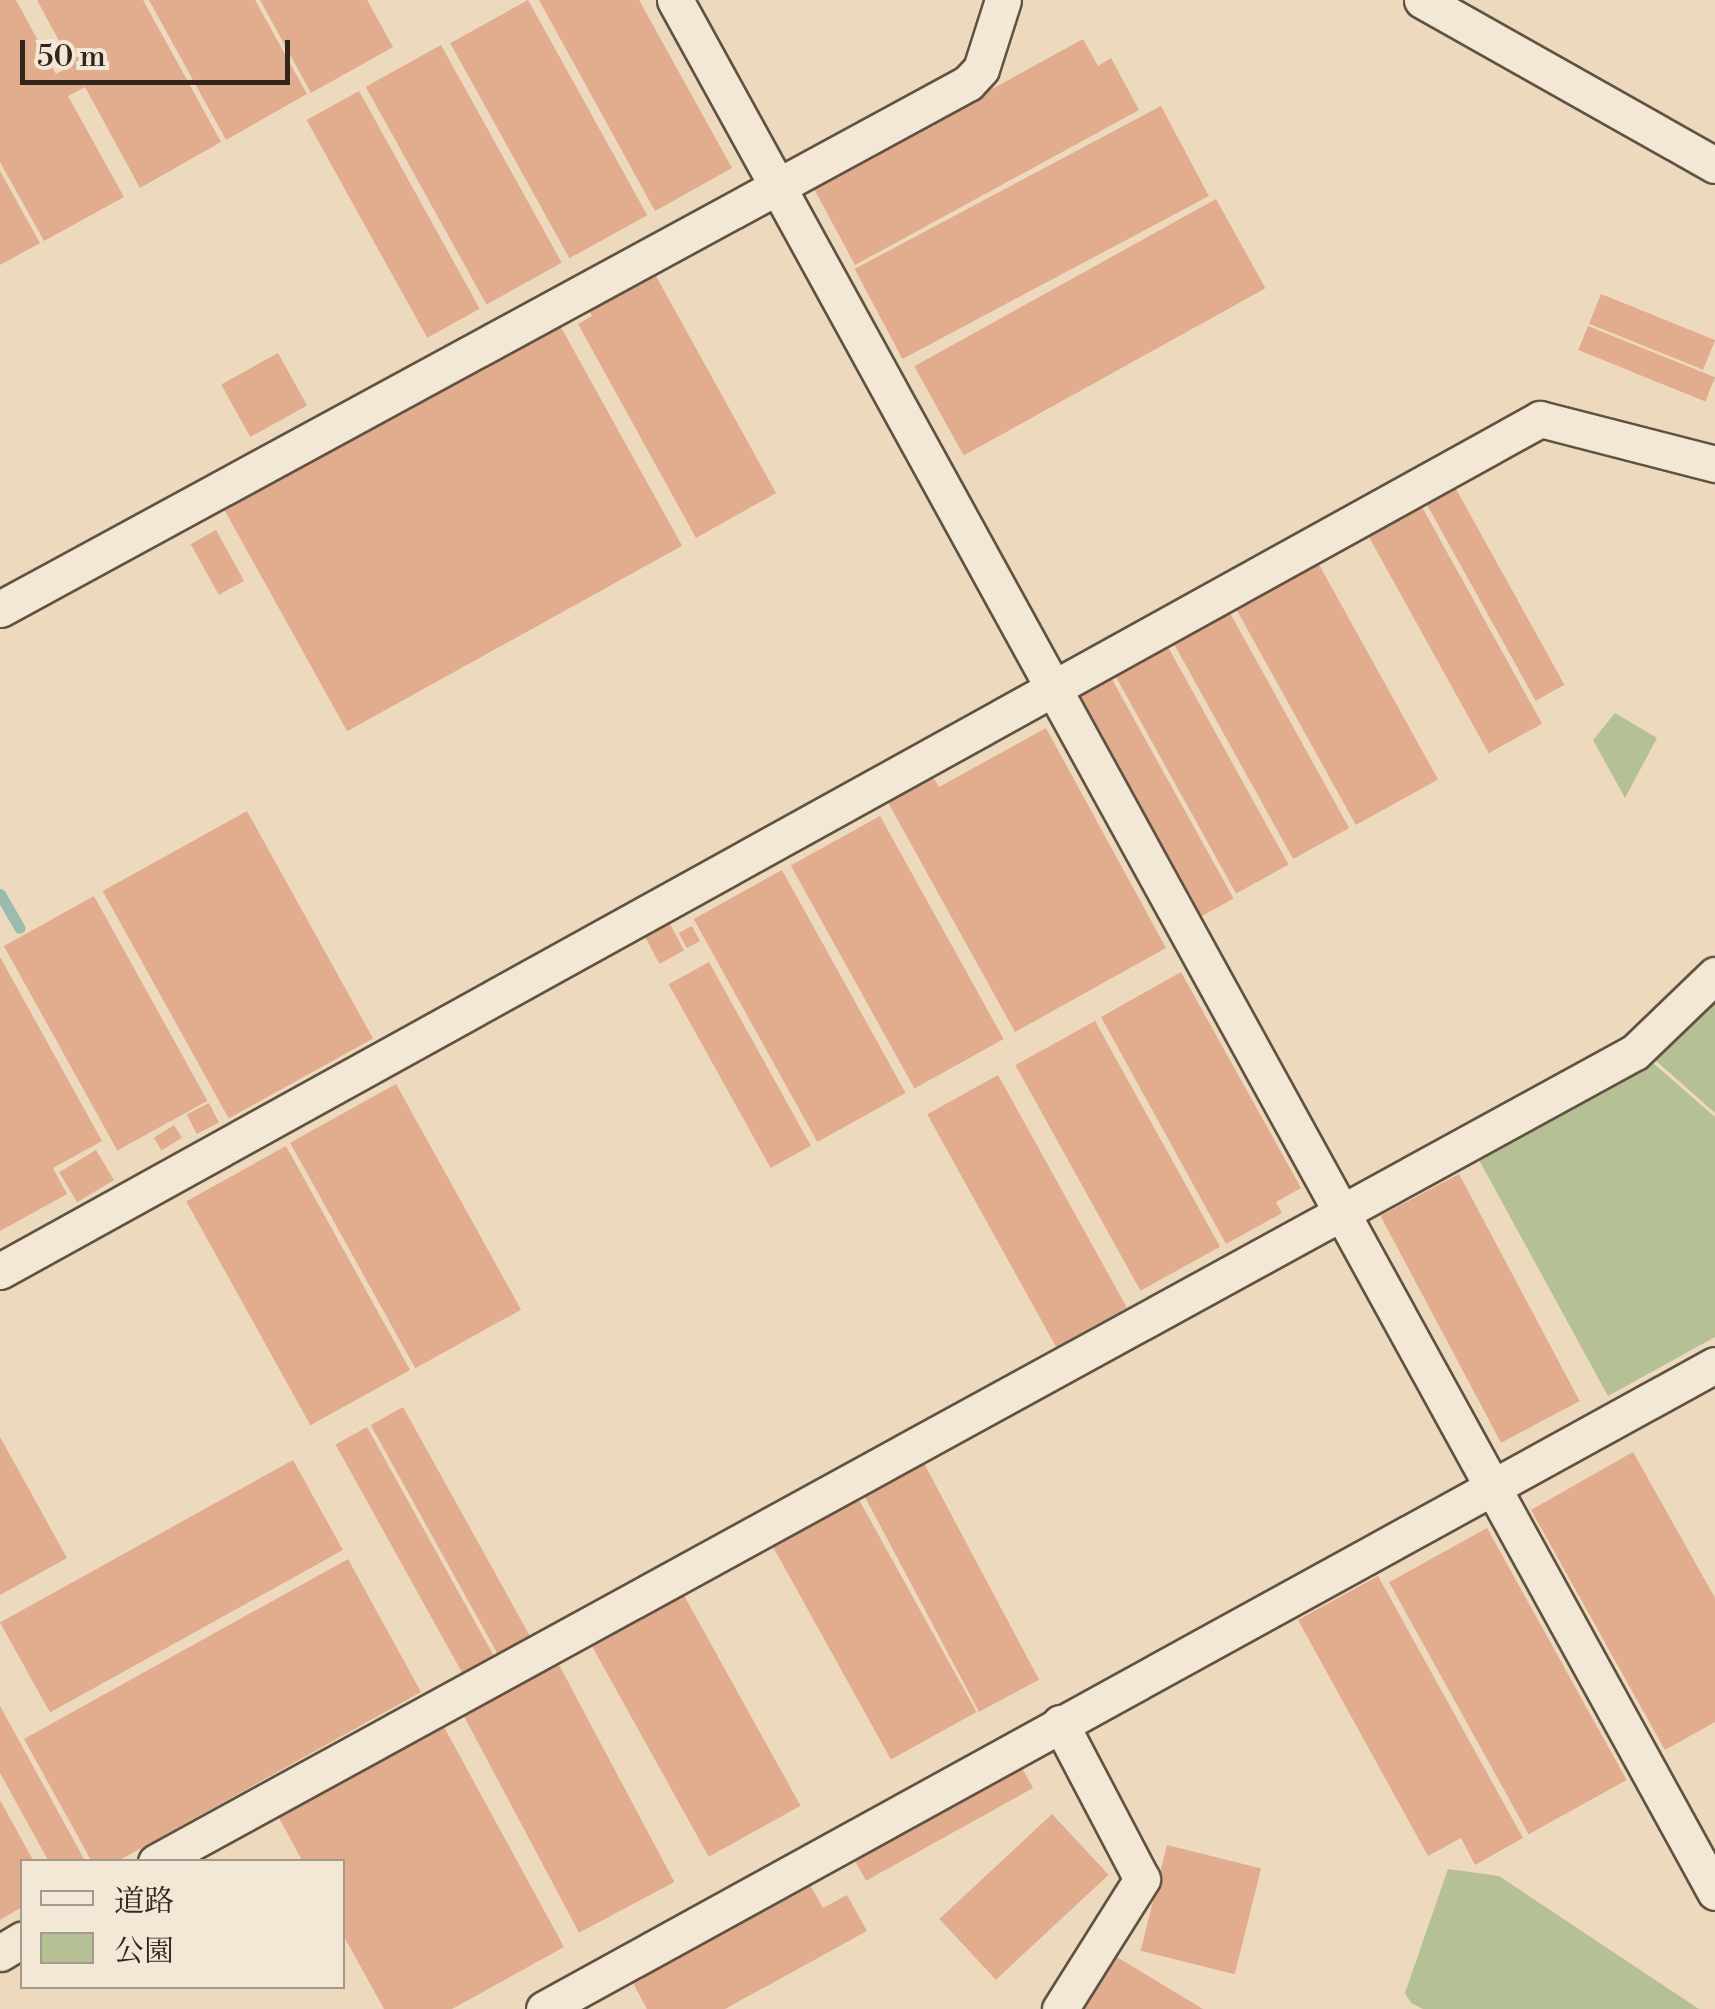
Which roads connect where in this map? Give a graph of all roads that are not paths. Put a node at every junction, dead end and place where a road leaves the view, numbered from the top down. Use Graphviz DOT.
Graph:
graph roads {
  1 [pos="675,0"];
  2 [pos="1003,0"];
  3 [pos="1422,0"];
  4 [pos="1715,165"];
  5 [pos="776,184"];
  6 [pos="1715,464"];
  7 [pos="0,608"];
  8 [pos="1054,688"];
  9 [pos="1715,975"];
  10 [pos="1339,1218"];
  11 [pos="0,1271"];
  12 [pos="1715,1365"];
  13 [pos="1491,1489"];
  14 [pos="1060,1723"];
  15 [pos="162,1859"];
  16 [pos="1715,1892"];
  17 [pos="588,1999"];
  18 [pos="544,2009"];
  19 [pos="1060,2009"];
  1 -- 5 [label="street"];
  2 -- 5 [label="street"];
  3 -- 4 [label="street"];
  5 -- 7 [label="street"];
  5 -- 8 [label="street"];
  6 -- 8 [label="street"];
  8 -- 10 [label="street"];
  8 -- 11 [label="street"];
  9 -- 10 [label="street"];
  10 -- 13 [label="street"];
  10 -- 15 [label="street"];
  12 -- 13 [label="street"];
  13 -- 14 [label="street"];
  13 -- 16 [label="street"];
  14 -- 17 [label="street"];
  14 -- 19 [label="street"];
  17 -- 18 [label="street"];
}
